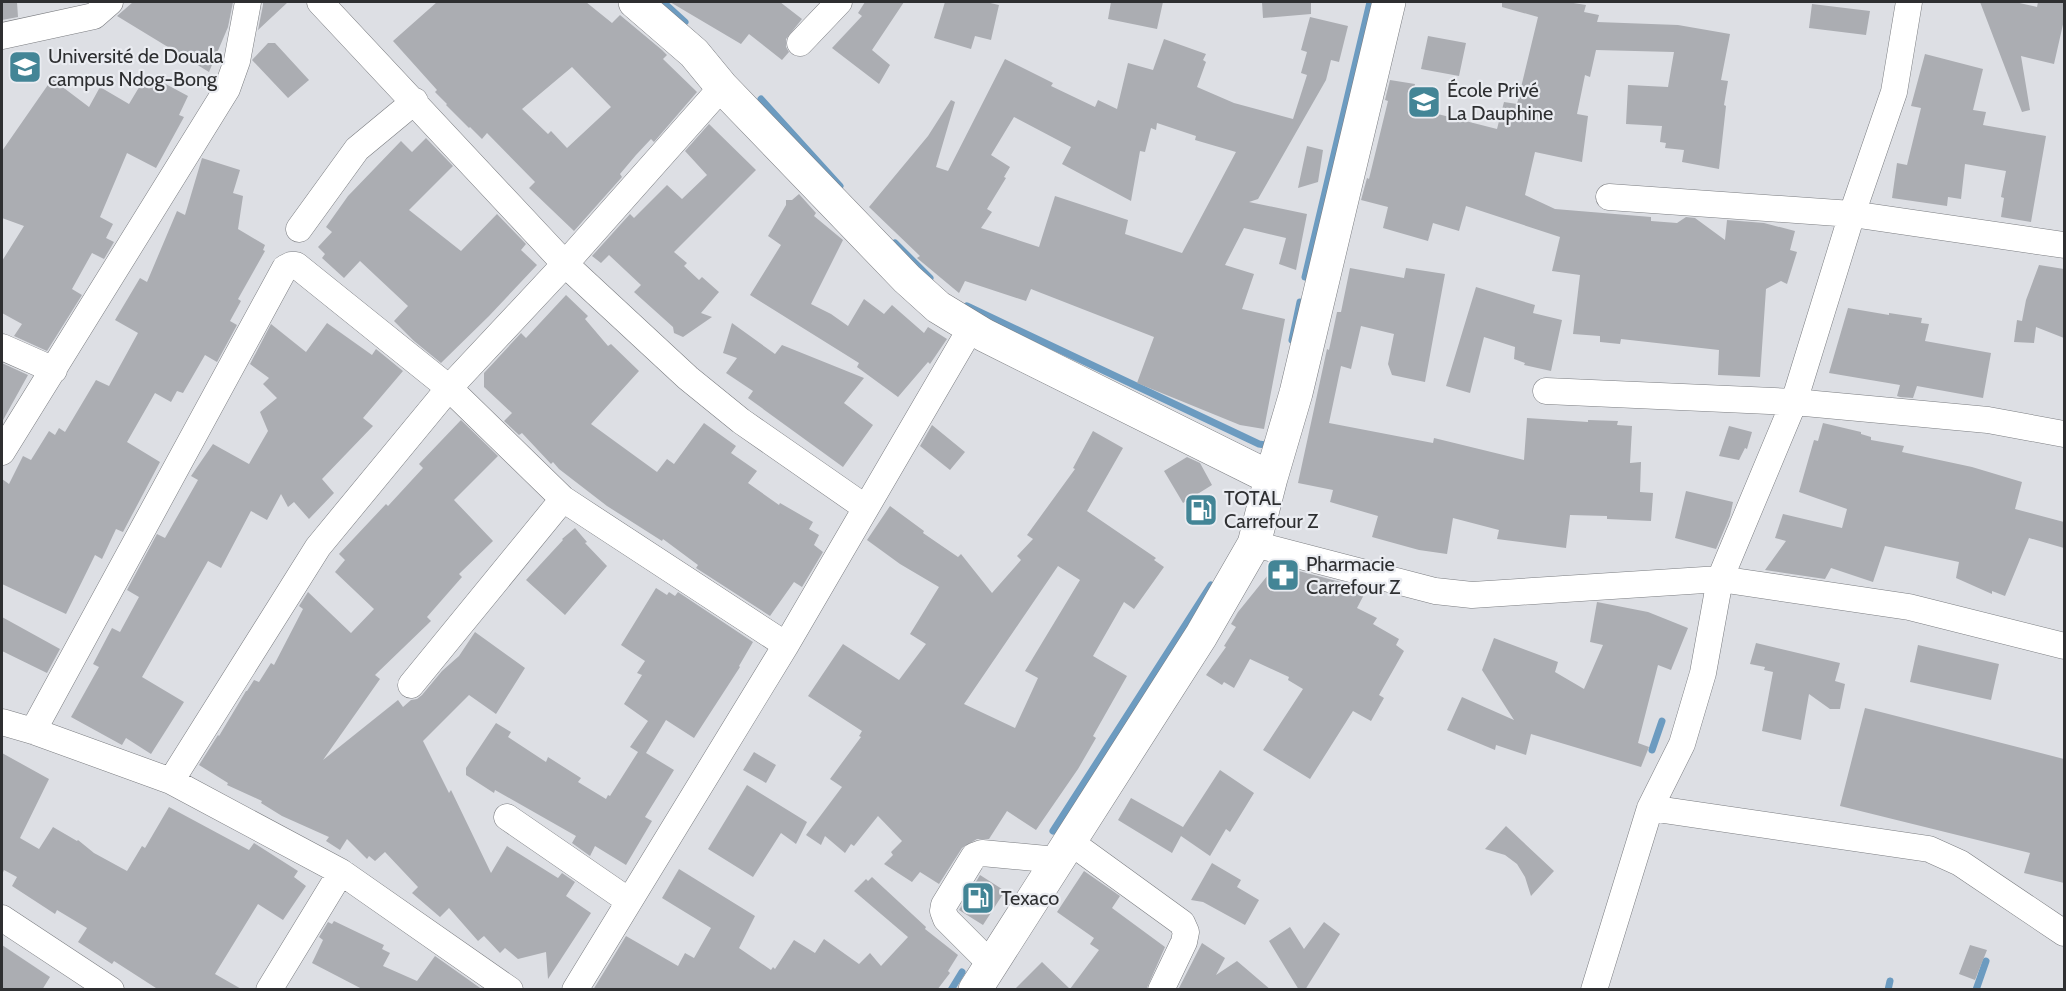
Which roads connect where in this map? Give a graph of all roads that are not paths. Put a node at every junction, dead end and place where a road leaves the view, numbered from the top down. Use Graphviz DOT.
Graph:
graph roads {
  1 [pos="248,2"];
  2 [pos="320,2"];
  3 [pos="635,2"];
  4 [pos="839,2"];
  5 [pos="1389,2"];
  6 [pos="1909,2"];
  7 [pos="95,6"];
  8 [pos="2,36"];
  9 [pos="800,43"];
  10 [pos="722,87"];
  11 [pos="415,101"];
  12 [pos="1609,197"];
  13 [pos="1852,214"];
  14 [pos="299,229"];
  15 [pos="2064,245"];
  16 [pos="565,264"];
  17 [pos="972,328"];
  18 [pos="2,347"];
  19 [pos="54,370"];
  20 [pos="449,388"];
  21 [pos="1546,391"];
  22 [pos="1794,402"];
  23 [pos="2064,434"];
  24 [pos="2,452"];
  25 [pos="1271,478"];
  26 [pos="563,499"];
  27 [pos="866,508"];
  28 [pos="1254,544"];
  29 [pos="1720,579"];
  30 [pos="786,645"];
  31 [pos="2064,646"];
  32 [pos="411,685"];
  33 [pos="2,722"];
  34 [pos="33,730"];
  35 [pos="171,782"];
  36 [pos="1650,808"];
  37 [pos="507,817"];
  38 [pos="1063,850"];
  39 [pos="341,872"];
  40 [pos="629,901"];
  41 [pos="2,918"];
  42 [pos="2064,933"];
  43 [pos="983,977"];
  44 [pos="111,990"];
  45 [pos="269,990"];
  46 [pos="510,990"];
  47 [pos="575,990"];
  48 [pos="1161,990"];
  49 [pos="1594,990"];
  1 -- 19 [label="street"];
  2 -- 11 [label="street"];
  3 -- 10 [label="main road"];
  4 -- 9 [label="street"];
  5 -- 25 [label="main road"];
  6 -- 13 [label="street"];
  7 -- 8 [label="street"];
  10 -- 16 [label="street"];
  10 -- 17 [label="main road"];
  11 -- 14 [label="street"];
  11 -- 16 [label="street"];
  12 -- 13 [label="street"];
  13 -- 15 [label="street"];
  13 -- 22 [label="street"];
  16 -- 20 [label="street"];
  16 -- 27 [label="street"];
  17 -- 25 [label="main road"];
  17 -- 27 [label="street"];
  18 -- 19 [label="street"];
  19 -- 24 [label="street"];
  20 -- 26 [label="street"];
  20 -- 34 [label="street"];
  20 -- 35 [label="street"];
  21 -- 22 [label="street"];
  22 -- 23 [label="street"];
  22 -- 29 [label="street"];
  25 -- 28 [label="main road"];
  26 -- 30 [label="street"];
  26 -- 32 [label="street"];
  27 -- 30 [label="street"];
  28 -- 29 [label="street"];
  28 -- 38 [label="main road"];
  29 -- 31 [label="street"];
  29 -- 36 [label="street"];
  30 -- 40 [label="street"];
  33 -- 34 [label="street"];
  34 -- 35 [label="street"];
  35 -- 39 [label="street"];
  36 -- 42 [label="street"];
  36 -- 49 [label="street"];
  37 -- 40 [label="street"];
  38 -- 43 [label="main road"];
  38 -- 43 [label="street"];
  38 -- 48 [label="street"];
  39 -- 45 [label="street"];
  39 -- 46 [label="street"];
  40 -- 47 [label="street"];
  41 -- 44 [label="street"];
}
